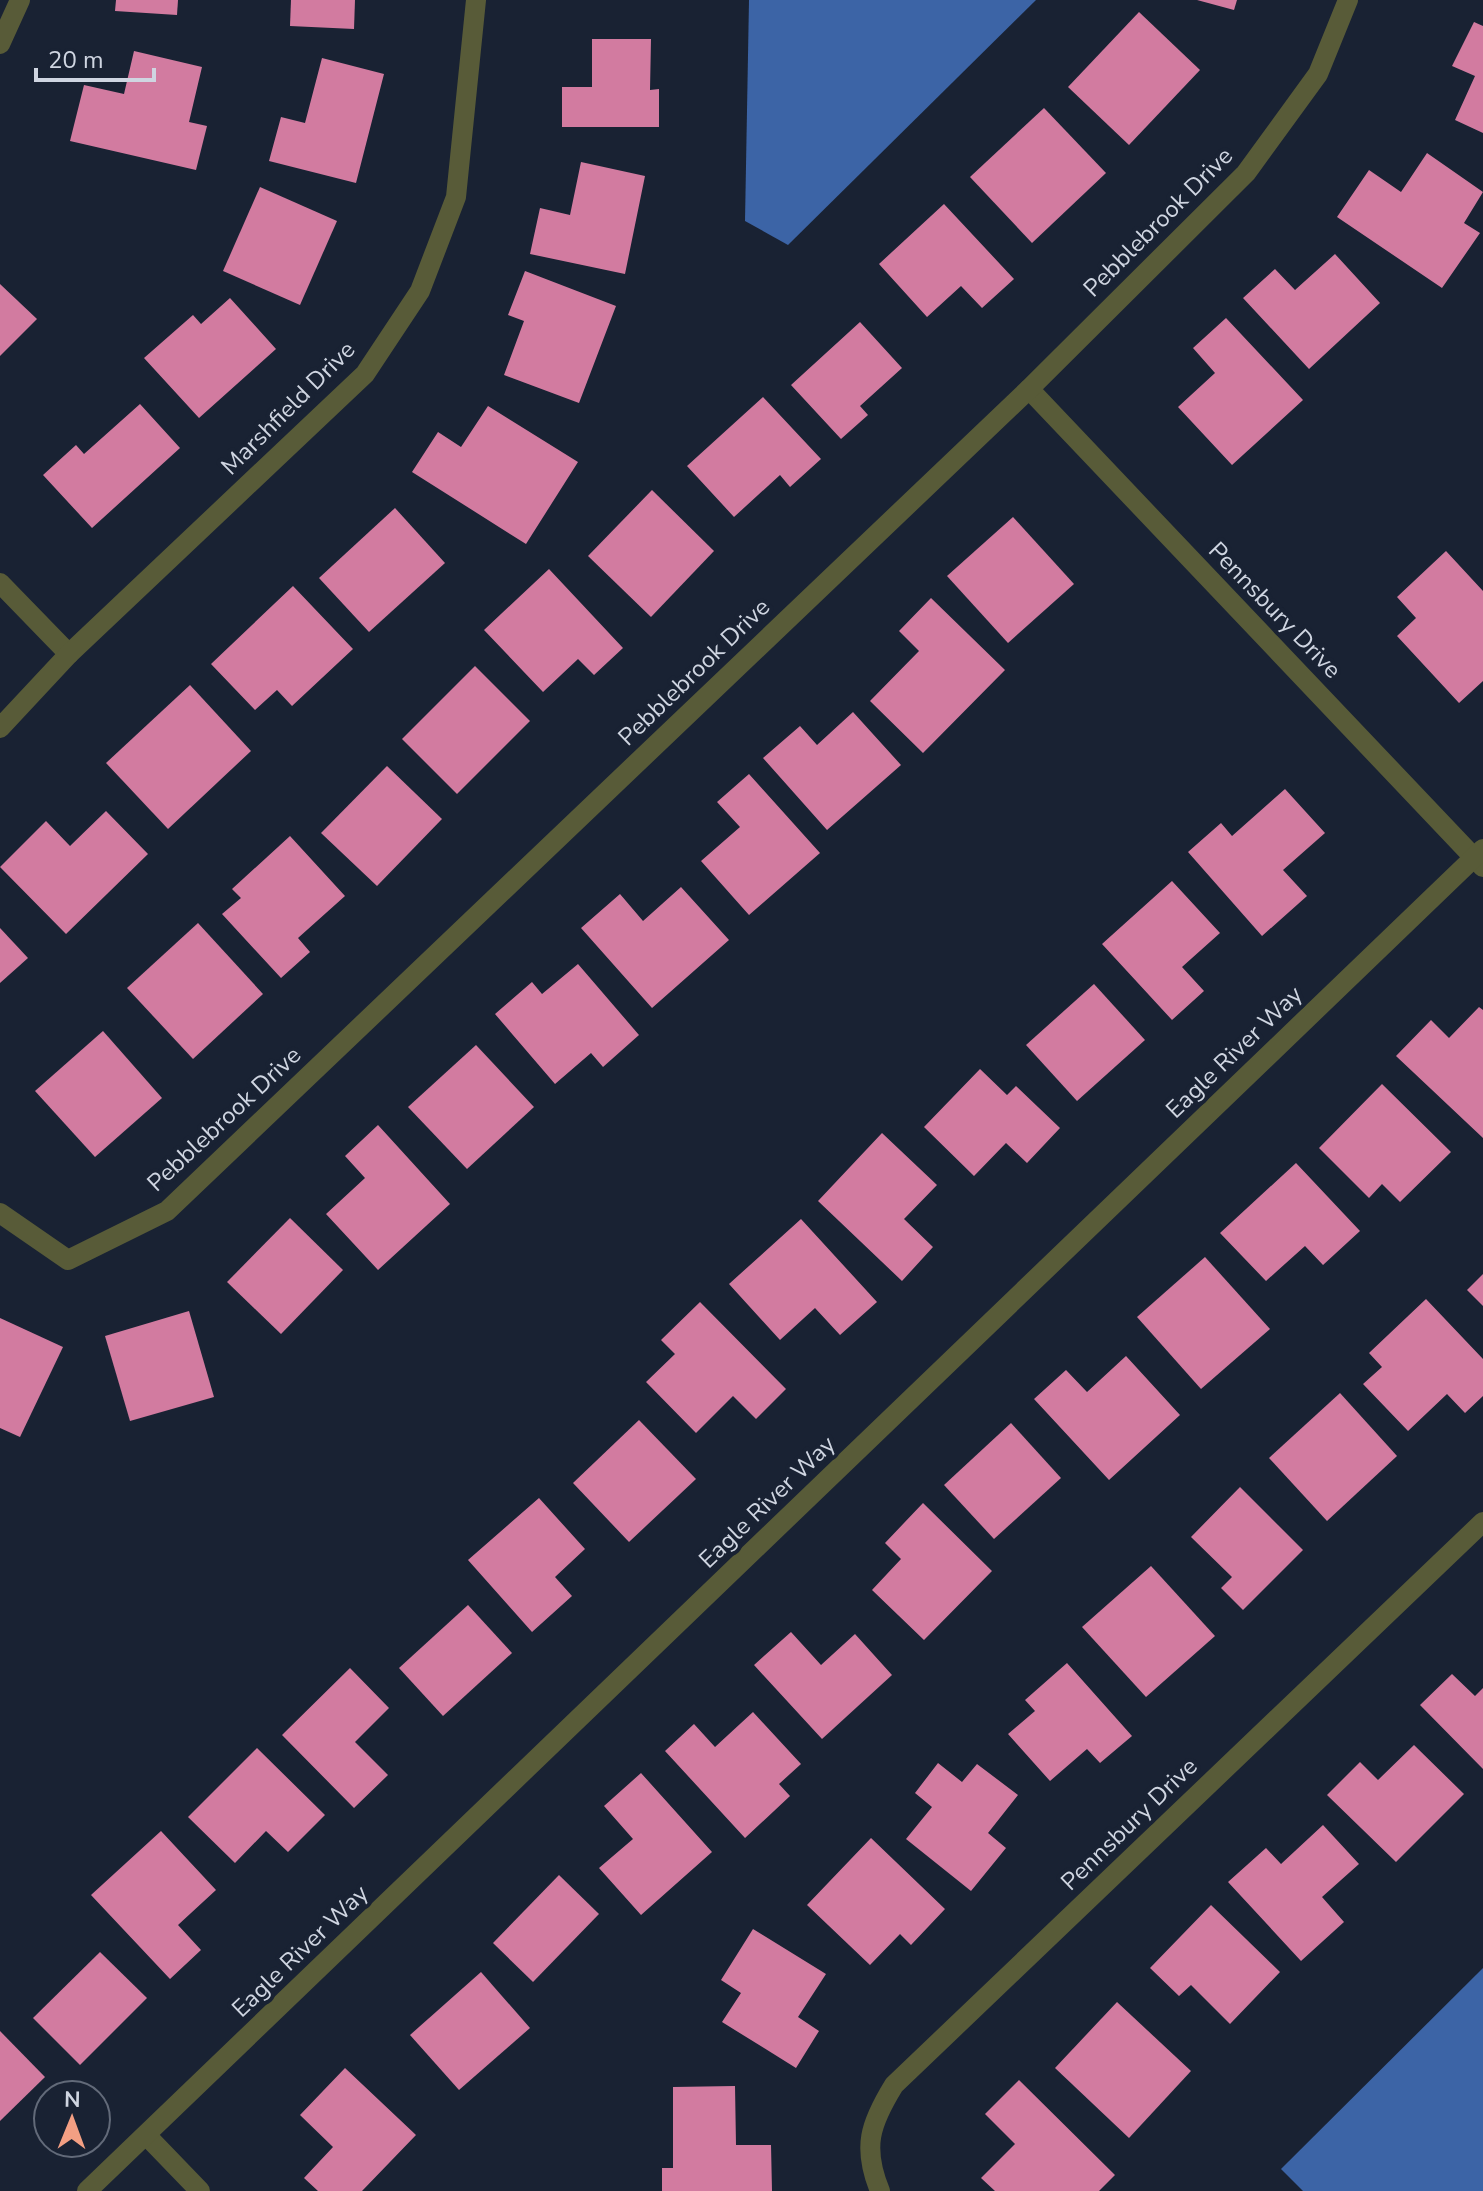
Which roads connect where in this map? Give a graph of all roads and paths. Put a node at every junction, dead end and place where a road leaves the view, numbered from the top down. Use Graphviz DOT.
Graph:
graph roads {
  1 [pos="20,0"];
  2 [pos="476,0"];
  3 [pos="1348,0"];
  4 [pos="0,44"];
  5 [pos="1029,389"];
  6 [pos="0,583"];
  7 [pos="69,654"];
  8 [pos="0,728"];
  9 [pos="1480,858"];
  10 [pos="0,1213"];
  11 [pos="1483,1522"];
  12 [pos="146,2135"];
  13 [pos="87,2191"];
  14 [pos="200,2191"];
  15 [pos="880,2191"];
  1 -- 4 [label="street"];
  2 -- 7 [label="street, Marshfield Drive"];
  3 -- 5 [label="street, Pebblebrook Drive"];
  5 -- 9 [label="street, Pennsbury Drive"];
  5 -- 10 [label="street, Pebblebrook Drive"];
  6 -- 7 [label="street"];
  7 -- 8 [label="street, Marshfield Drive"];
  9 -- 12 [label="street, Eagle River Way"];
  11 -- 15 [label="street, Pennsbury Drive"];
  12 -- 13 [label="street, Eagle River Way"];
  12 -- 14 [label="street"];
}
